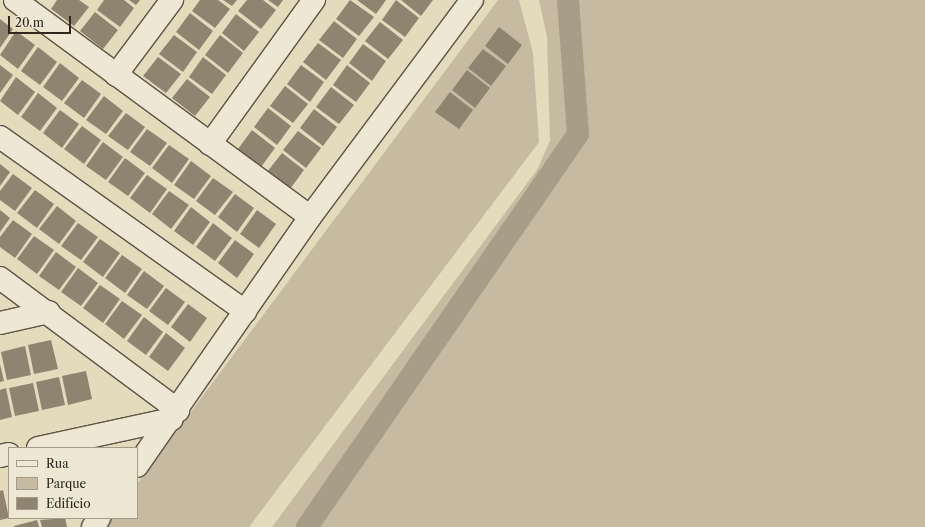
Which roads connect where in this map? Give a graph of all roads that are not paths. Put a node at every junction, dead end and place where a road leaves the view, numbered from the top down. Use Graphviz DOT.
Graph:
graph roads {
  1 [pos="172,0"];
  2 [pos="314,0"];
  3 [pos="472,0"];
  4 [pos="21,2"];
  5 [pos="116,76"];
  6 [pos="0,137"];
  7 [pos="210,144"];
  8 [pos="310,217"];
  9 [pos="0,278"];
  10 [pos="245,311"];
  11 [pos="49,312"];
  12 [pos="0,323"];
  13 [pos="175,415"];
  14 [pos="42,447"];
  15 [pos="138,465"];
  1 -- 5 [label="street"];
  2 -- 7 [label="street"];
  3 -- 8 [label="street"];
  4 -- 5 [label="street"];
  5 -- 7 [label="street"];
  6 -- 10 [label="street"];
  7 -- 8 [label="street"];
  8 -- 10 [label="street"];
  9 -- 11 [label="street"];
  10 -- 13 [label="street"];
  11 -- 12 [label="street"];
  11 -- 13 [label="street"];
  13 -- 14 [label="street"];
  13 -- 15 [label="street"];
}
